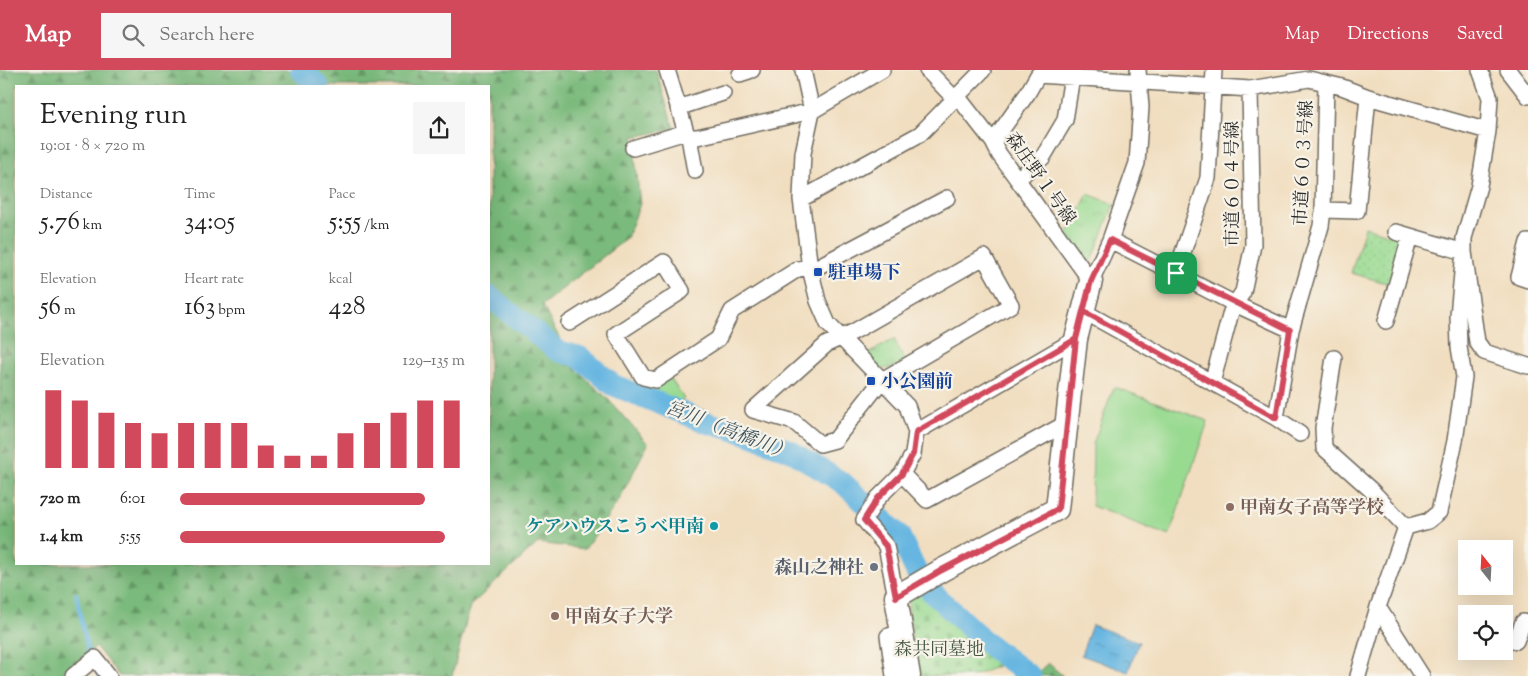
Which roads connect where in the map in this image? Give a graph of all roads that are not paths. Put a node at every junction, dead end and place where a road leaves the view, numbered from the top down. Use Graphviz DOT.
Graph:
graph roads {
  1 [pos="667,70"];
  2 [pos="803,70"];
  3 [pos="882,70"];
  4 [pos="927,70"];
  5 [pos="983,70"];
  6 [pos="1214,70"];
  7 [pos="1480,70"];
  8 [pos="1508,70"];
  9 [pos="1073,74"];
  10 [pos="1138,76"];
  11 [pos="1326,84"];
  12 [pos="1214,87"];
  13 [pos="1250,89"];
  14 [pos="723,93"];
  15 [pos="1528,96"];
  16 [pos="1368,97"];
  17 [pos="956,98"];
  18 [pos="678,108"];
  19 [pos="812,111"];
  20 [pos="1488,131"];
  21 [pos="687,134"];
  22 [pos="993,142"];
  23 [pos="633,148"];
  24 [pos="695,170"];
  25 [pos="1018,179"];
  26 [pos="947,198"];
  27 [pos="801,199"];
  28 [pos="1323,210"];
  29 [pos="1396,232"];
  30 [pos="1410,237"];
  31 [pos="1110,240"];
  32 [pos="1528,242"];
  33 [pos="1464,252"];
  34 [pos="810,268"];
  35 [pos="1176,273"];
  36 [pos="1528,280"];
  37 [pos="1091,281"];
  38 [pos="1235,304"];
  39 [pos="1083,311"];
  40 [pos="1386,321"];
  41 [pos="569,322"];
  42 [pos="1290,330"];
  43 [pos="841,338"];
  44 [pos="1076,339"];
  45 [pos="1334,358"];
  46 [pos="1528,366"];
  47 [pos="882,380"];
  48 [pos="1212,383"];
  49 [pos="1276,418"];
  50 [pos="1066,424"];
  51 [pos="916,432"];
  52 [pos="1300,434"];
  53 [pos="902,474"];
  54 [pos="1406,527"];
  55 [pos="900,594"];
  56 [pos="1378,607"];
  57 [pos="902,633"];
  58 [pos="72,676"];
  59 [pos="109,676"];
  60 [pos="894,676"];
  61 [pos="909,676"];
  62 [pos="1358,676"];
  63 [pos="1422,676"];
  1 -- 18 [label="street"];
  2 -- 19 [label="street"];
  3 -- 19 [label="street"];
  4 -- 17 [label="street, 森庄野１号線"];
  5 -- 17 [label="street"];
  6 -- 12 [label="street"];
  7 -- 20 [label="street"];
  8 -- 15 [label="street"];
  9 -- 10 [label="street"];
  9 -- 22 [label="street"];
  9 -- 25 [label="street"];
  10 -- 12 [label="street"];
  10 -- 31 [label="street"];
  11 -- 13 [label="street"];
  11 -- 16 [label="street"];
  11 -- 28 [label="street, 市道６０３号線"];
  12 -- 13 [label="street"];
  12 -- 35 [label="street"];
  13 -- 38 [label="street, 市道６０４号線"];
  14 -- 18 [label="street"];
  16 -- 20 [label="street"];
  16 -- 28 [label="street"];
  17 -- 22 [label="street, 森庄野１号線"];
  17 -- 27 [label="street"];
  18 -- 21 [label="street"];
  19 -- 21 [label="street"];
  19 -- 27 [label="street"];
  20 -- 33 [label="street"];
  21 -- 23 [label="street"];
  21 -- 24 [label="street"];
  22 -- 25 [label="street, 森庄野１号線"];
  25 -- 37 [label="street, 森庄野１号線"];
  26 -- 34 [label="street"];
  27 -- 34 [label="street"];
  28 -- 42 [label="street, 市道６０３号線"];
  29 -- 30 [label="street"];
  30 -- 33 [label="street"];
  30 -- 40 [label="street"];
  31 -- 35 [label="street"];
  31 -- 37 [label="street"];
  32 -- 36 [label="street"];
  33 -- 46 [label="street"];
  33 -- 54 [label="street"];
  34 -- 41 [label="street"];
  34 -- 43 [label="street"];
  35 -- 38 [label="street"];
  37 -- 39 [label="street"];
  38 -- 42 [label="street"];
  38 -- 48 [label="street, 市道６０４号線"];
  39 -- 44 [label="street"];
  39 -- 48 [label="street"];
  42 -- 49 [label="street, 市道６０３号線"];
  43 -- 47 [label="street"];
  43 -- 47 [label="street"];
  43 -- 47 [label="street"];
  44 -- 50 [label="street"];
  44 -- 51 [label="street"];
  45 -- 54 [label="street"];
  47 -- 51 [label="street"];
  48 -- 49 [label="street"];
  49 -- 52 [label="street"];
  50 -- 53 [label="street"];
  50 -- 55 [label="street"];
  51 -- 53 [label="street"];
  53 -- 55 [label="street"];
  54 -- 56 [label="street"];
  55 -- 57 [label="street"];
  56 -- 62 [label="street"];
  56 -- 63 [label="street"];
  57 -- 60 [label="street"];
  57 -- 61 [label="street"];
  58 -- 59 [label="street"];
}
